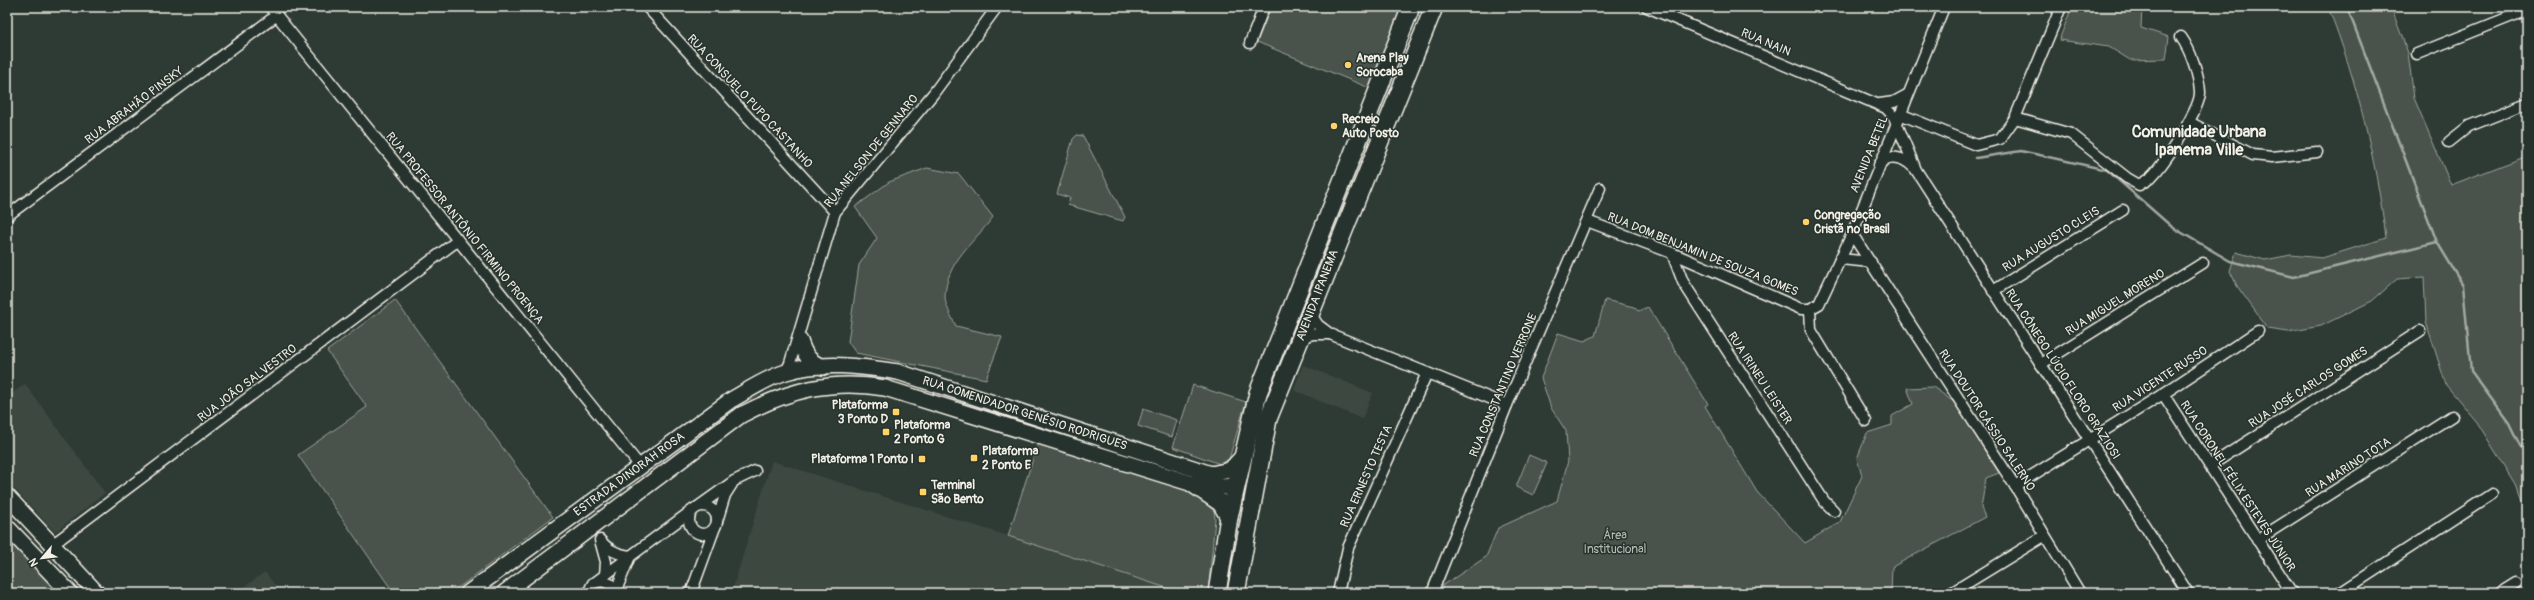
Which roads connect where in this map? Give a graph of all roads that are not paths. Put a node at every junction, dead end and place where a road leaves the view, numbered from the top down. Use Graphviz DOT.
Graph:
graph roads {
  1 [pos="647,7"];
  2 [pos="997,7"];
  3 [pos="1264,7"];
  4 [pos="1411,7"];
  5 [pos="1434,7"];
  6 [pos="1647,7"];
  7 [pos="1944,7"];
  8 [pos="2061,7"];
  9 [pos="2527,10"];
  10 [pos="274,11"];
  11 [pos="2181,37"];
  12 [pos="1250,43"];
  13 [pos="2417,54"];
  14 [pos="1908,95"];
  15 [pos="1877,102"];
  16 [pos="2527,103"];
  17 [pos="1898,118"];
  18 [pos="2015,118"];
  19 [pos="2189,122"];
  20 [pos="1891,136"];
  21 [pos="2449,142"];
  22 [pos="1887,146"];
  23 [pos="2317,152"];
  24 [pos="1894,157"];
  25 [pos="1878,166"];
  26 [pos="1916,170"];
  27 [pos="1600,188"];
  28 [pos="2123,210"];
  29 [pos="835,212"];
  30 [pos="7,216"];
  31 [pos="1587,221"];
  32 [pos="1852,234"];
  33 [pos="457,241"];
  34 [pos="1672,254"];
  35 [pos="1840,259"];
  36 [pos="1871,262"];
  37 [pos="2204,263"];
  38 [pos="1993,291"];
  39 [pos="1810,309"];
  40 [pos="1310,313"];
  41 [pos="2258,331"];
  42 [pos="2420,331"];
  43 [pos="1330,334"];
  44 [pos="800,335"];
  45 [pos="1301,337"];
  46 [pos="2040,364"];
  47 [pos="823,367"];
  48 [pos="792,371"];
  49 [pos="1427,373"];
  50 [pos="810,389"];
  51 [pos="2164,394"];
  52 [pos="770,400"];
  53 [pos="1507,405"];
  54 [pos="2452,416"];
  55 [pos="1866,421"];
  56 [pos="2090,440"];
  57 [pos="1242,458"];
  58 [pos="2211,465"];
  59 [pos="640,466"];
  60 [pos="1258,470"];
  61 [pos="755,471"];
  62 [pos="734,481"];
  63 [pos="1193,484"];
  64 [pos="1236,485"];
  65 [pos="2015,486"];
  66 [pos="2492,494"];
  67 [pos="7,496"];
  68 [pos="697,507"];
  69 [pos="1834,511"];
  70 [pos="1229,517"];
  71 [pos="716,524"];
  72 [pos="7,527"];
  73 [pos="668,530"];
  74 [pos="696,532"];
  75 [pos="2044,536"];
  76 [pos="2257,540"];
  77 [pos="52,545"];
  78 [pos="630,556"];
  79 [pos="702,559"];
  80 [pos="2516,582"];
  81 [pos="595,584"];
  82 [pos="70,593"];
  83 [pos="97,593"];
  84 [pos="468,593"];
  85 [pos="504,593"];
  86 [pos="581,593"];
  87 [pos="615,593"];
  88 [pos="691,593"];
  89 [pos="1217,593"];
  90 [pos="1236,593"];
  91 [pos="1338,593"];
  92 [pos="1432,593"];
  93 [pos="1951,593"];
  94 [pos="2080,593"];
  95 [pos="2188,593"];
  96 [pos="2292,593"];
  97 [pos="2340,593"];
  98 [pos="2500,593"];
  1 -- 29 [label="street, RUA CONSUELO PUPO CASTANHO"];
  2 -- 29 [label="street, RUA NELSON DE GENNARO"];
  3 -- 12 [label="street"];
  4 -- 57 [label="main road, AVENIDA IPANEMA"];
  5 -- 40 [label="main road, AVENIDA IPANEMA"];
  6 -- 15 [label="street, RUA NAIN"];
  7 -- 14 [label="street, AVENIDA BETEL"];
  8 -- 18 [label="street"];
  9 -- 13 [label="street"];
  10 -- 30 [label="street, RUA ABRAHÃO PINSKY"];
  10 -- 33 [label="street, RUA PROFESSOR ANTÔNIO FIRMINO PROENÇA"];
  11 -- 19 [label="street"];
  14 -- 15 [label="street"];
  14 -- 17 [label="street, AVENIDA BETEL"];
  15 -- 17 [label="street, RUA NAIN"];
  15 -- 20 [label="street, RUA NAIN"];
  16 -- 21 [label="street"];
  17 -- 18 [label="street, RUA NAIN"];
  17 -- 20 [label="street, AVENIDA BETEL"];
  17 -- 26 [label="street, RUA CÔNEGO LÚCIO FLORO GRAZIOSI"];
  18 -- 19 [label="street"];
  19 -- 23 [label="street"];
  20 -- 22 [label="street, AVENIDA BETEL"];
  22 -- 24 [label="street"];
  22 -- 25 [label="street, AVENIDA BETEL"];
  24 -- 25 [label="street"];
  24 -- 26 [label="street, RUA CÔNEGO LÚCIO FLORO GRAZIOSI"];
  25 -- 32 [label="street, AVENIDA BETEL"];
  26 -- 38 [label="street, RUA CÔNEGO LÚCIO FLORO GRAZIOSI"];
  27 -- 31 [label="street, RUA CONSTANTINO VERRONE"];
  28 -- 38 [label="street, RUA AUGUSTO CLEIS"];
  29 -- 44 [label="street, RUA NELSON DE GENNARO"];
  31 -- 34 [label="street, RUA DOM BENJAMIN DE SOUZA GOMES"];
  31 -- 53 [label="street, RUA CONSTANTINO VERRONE"];
  32 -- 35 [label="street, AVENIDA BETEL"];
  32 -- 36 [label="street, RUA DOUTOR CÁSSIO SALERNO"];
  33 -- 59 [label="street, RUA PROFESSOR ANTÔNIO FIRMINO PROENÇA"];
  33 -- 77 [label="street, RUA JOÃO SALVESTRO"];
  34 -- 39 [label="street, RUA DOM BENJAMIN DE SOUZA GOMES"];
  34 -- 69 [label="street, RUA IRINEU LEISTER"];
  35 -- 36 [label="street"];
  35 -- 39 [label="street, AVENIDA BETEL"];
  36 -- 65 [label="street, RUA DOUTOR CÁSSIO SALERNO"];
  37 -- 46 [label="street, RUA MIGUEL MORENO"];
  38 -- 46 [label="street, RUA CÔNEGO LÚCIO FLORO GRAZIOSI"];
  39 -- 55 [label="street"];
  40 -- 43 [label="street"];
  40 -- 45 [label="main road, AVENIDA IPANEMA"];
  41 -- 51 [label="street, RUA VICENTE RUSSO"];
  42 -- 58 [label="street, RUA JOSÉ CARLOS GOMES"];
  43 -- 45 [label="street"];
  43 -- 49 [label="street"];
  44 -- 47 [label="main road"];
  44 -- 48 [label="street, RUA NELSON DE GENNARO"];
  45 -- 60 [label="main road, AVENIDA IPANEMA"];
  46 -- 56 [label="street, RUA CÔNEGO LÚCIO FLORO GRAZIOSI"];
  47 -- 48 [label="main road, RUA COMENDADOR GENÉSIO RODRIGUES"];
  47 -- 57 [label="main road, RUA COMENDADOR GENÉSIO RODRIGUES"];
  48 -- 52 [label="main road"];
  48 -- 59 [label="main road, ESTRADA DINORAH ROSA"];
  49 -- 53 [label="street"];
  49 -- 91 [label="street, RUA ERNESTO TESTA"];
  50 -- 52 [label="main road, ESTRADA DINORAH ROSA"];
  50 -- 63 [label="main road, RUA COMENDADOR GENÉSIO RODRIGUES"];
  51 -- 56 [label="street, RUA VICENTE RUSSO"];
  51 -- 58 [label="street, RUA CORONEL FÉLIX ESTEVES JÚNIOR"];
  52 -- 85 [label="main road, ESTRADA DINORAH ROSA"];
  53 -- 92 [label="street, RUA CONSTANTINO VERRONE"];
  54 -- 76 [label="street, RUA MARINO TOTA"];
  56 -- 65 [label="street, RUA VICENTE RUSSO"];
  56 -- 95 [label="street, RUA CÔNEGO LÚCIO FLORO GRAZIOSI"];
  57 -- 64 [label="main road, AVENIDA IPANEMA"];
  58 -- 76 [label="street, RUA CORONEL FÉLIX ESTEVES JÚNIOR"];
  59 -- 84 [label="main road, ESTRADA DINORAH ROSA"];
  60 -- 64 [label="main road"];
  60 -- 90 [label="main road, AVENIDA IPANEMA"];
  61 -- 62 [label="street"];
  62 -- 68 [label="street"];
  62 -- 71 [label="street"];
  63 -- 64 [label="main road, RUA COMENDADOR GENÉSIO RODRIGUES"];
  63 -- 70 [label="main road"];
  64 -- 70 [label="main road, AVENIDA IPANEMA"];
  65 -- 75 [label="street, RUA DOUTOR CÁSSIO SALERNO"];
  66 -- 97 [label="street"];
  67 -- 77 [label="main road"];
  68 -- 71 [label="street"];
  68 -- 73 [label="street"];
  68 -- 74 [label="street"];
  70 -- 89 [label="main road, AVENIDA IPANEMA"];
  71 -- 74 [label="street"];
  71 -- 79 [label="street"];
  72 -- 82 [label="main road"];
  73 -- 74 [label="street"];
  73 -- 78 [label="street"];
  74 -- 79 [label="street"];
  75 -- 93 [label="street"];
  75 -- 94 [label="street, RUA DOUTOR CÁSSIO SALERNO"];
  76 -- 96 [label="street, RUA CORONEL FÉLIX ESTEVES JÚNIOR"];
  77 -- 83 [label="main road"];
  78 -- 81 [label="street"];
  78 -- 81 [label="street"];
  78 -- 87 [label="street"];
  79 -- 88 [label="street"];
  80 -- 98 [label="street"];
  81 -- 86 [label="street"];
  81 -- 87 [label="street"];
}
